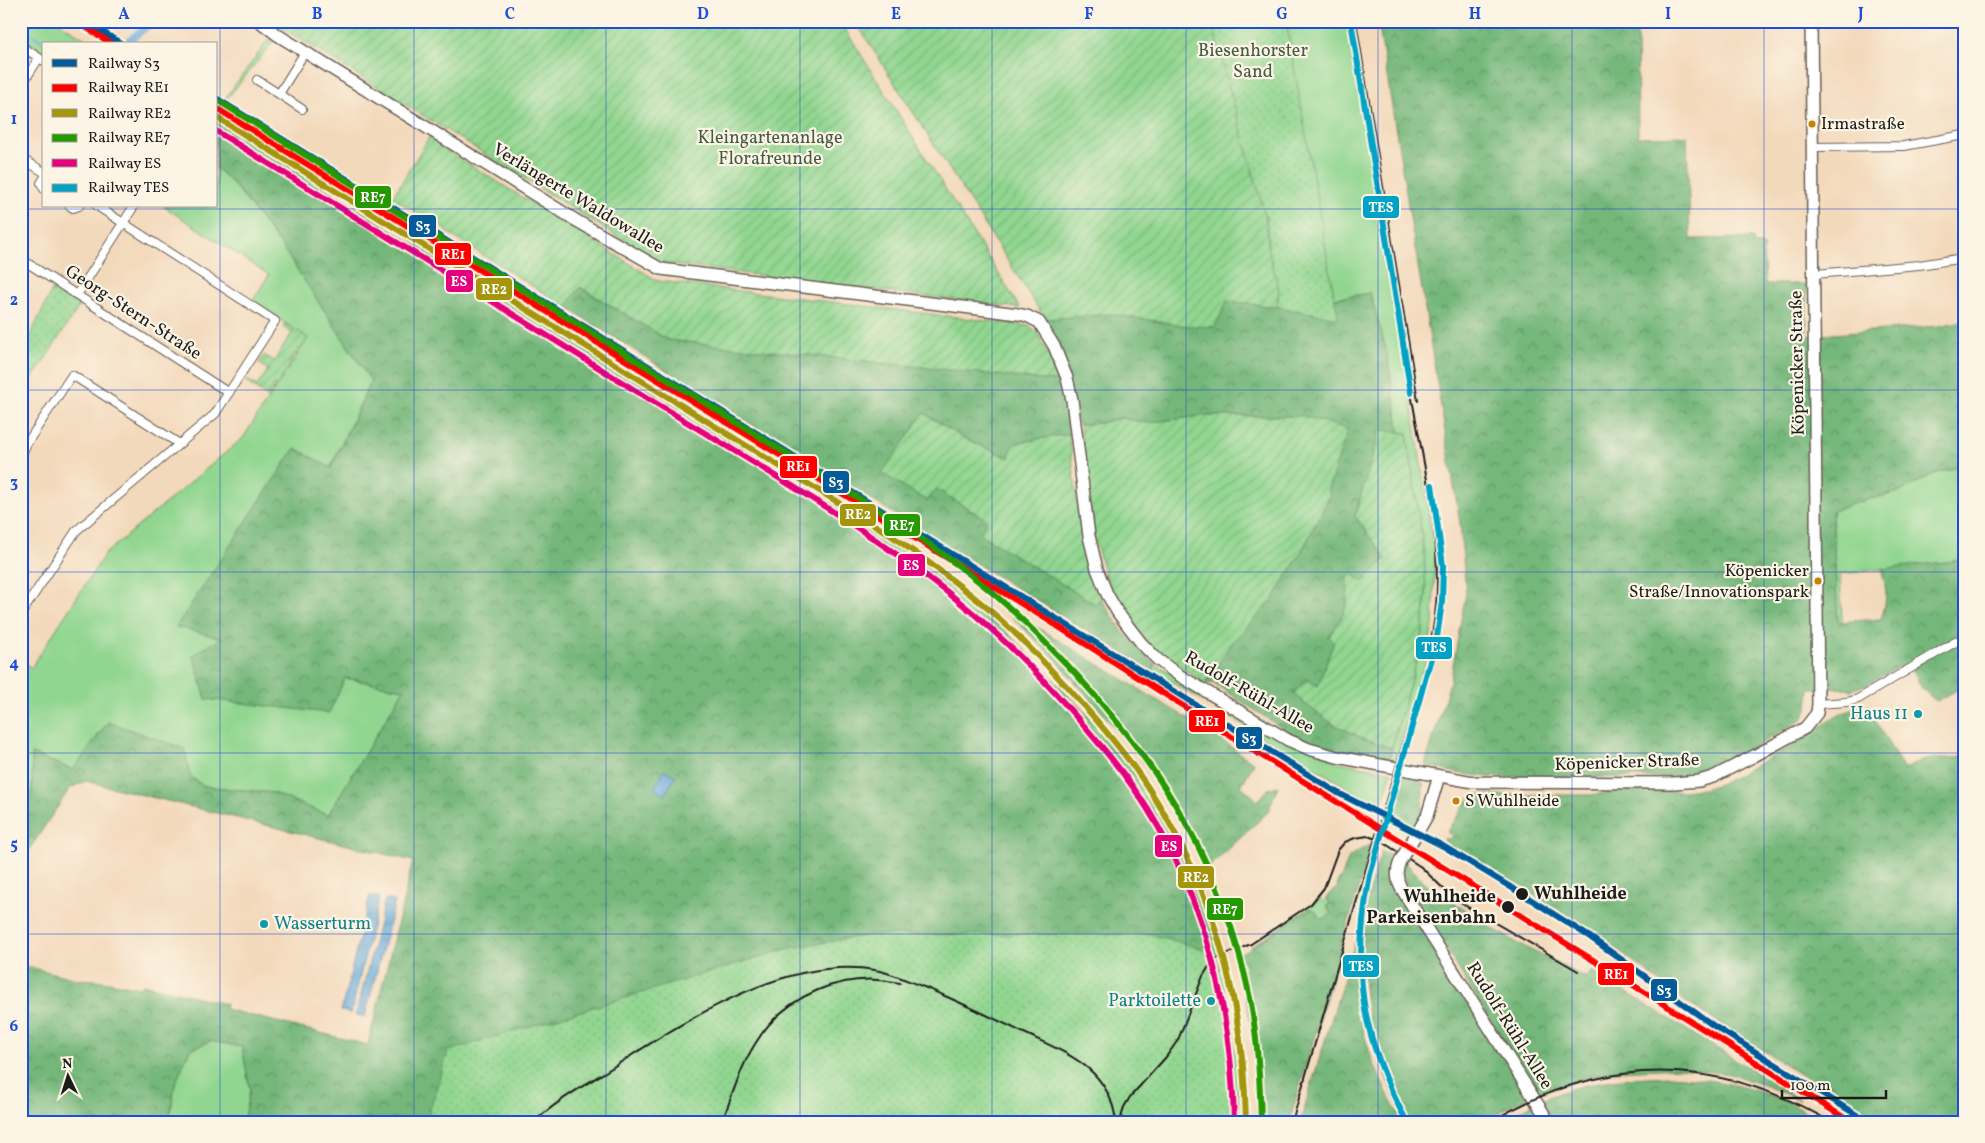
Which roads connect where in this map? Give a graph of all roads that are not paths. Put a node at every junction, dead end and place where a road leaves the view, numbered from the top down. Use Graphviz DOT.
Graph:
graph roads {
  1 [pos="259,21"];
  2 [pos="1811,21"];
  3 [pos="21,46"];
  4 [pos="305,52"];
  5 [pos="42,59"];
  6 [pos="257,80"];
  7 [pos="21,86"];
  8 [pos="279,94"];
  9 [pos="302,109"];
  10 [pos="1964,135"];
  11 [pos="1812,148"];
  12 [pos="21,158"];
  13 [pos="42,171"];
  14 [pos="99,208"];
  15 [pos="133,208"];
  16 [pos="123,224"];
  17 [pos="1964,258"];
  18 [pos="22,262"];
  19 [pos="1815,274"];
  20 [pos="77,295"];
  21 [pos="1039,322"];
  22 [pos="229,393"];
  23 [pos="178,444"];
  24 [pos="21,456"];
  25 [pos="21,614"];
  26 [pos="1964,637"];
  27 [pos="1818,704"];
  28 [pos="1439,776"];
  29 [pos="1549,1122"];
  1 -- 4 [label="street, Verlängerte Waldowallee"];
  2 -- 11 [label="street, Köpenicker Straße"];
  3 -- 5 [label="street"];
  4 -- 8 [label="street"];
  4 -- 21 [label="street, Verlängerte Waldowallee"];
  5 -- 7 [label="street"];
  6 -- 8 [label="street"];
  8 -- 9 [label="street"];
  10 -- 11 [label="street"];
  11 -- 19 [label="street, Köpenicker Straße"];
  12 -- 13 [label="street"];
  14 -- 16 [label="street"];
  15 -- 16 [label="street"];
  16 -- 20 [label="street"];
  16 -- 22 [label="street"];
  17 -- 19 [label="street"];
  18 -- 20 [label="street, Georg-Stern-Straße"];
  19 -- 27 [label="street, Köpenicker Straße"];
  20 -- 22 [label="street, Georg-Stern-Straße"];
  21 -- 28 [label="street, Rudolf-Rühl-Allee"];
  22 -- 23 [label="street"];
  23 -- 24 [label="street"];
  23 -- 25 [label="street"];
  26 -- 27 [label="street"];
  27 -- 28 [label="street, Köpenicker Straße"];
  28 -- 29 [label="street, Rudolf-Rühl-Allee, bridge"];
}
